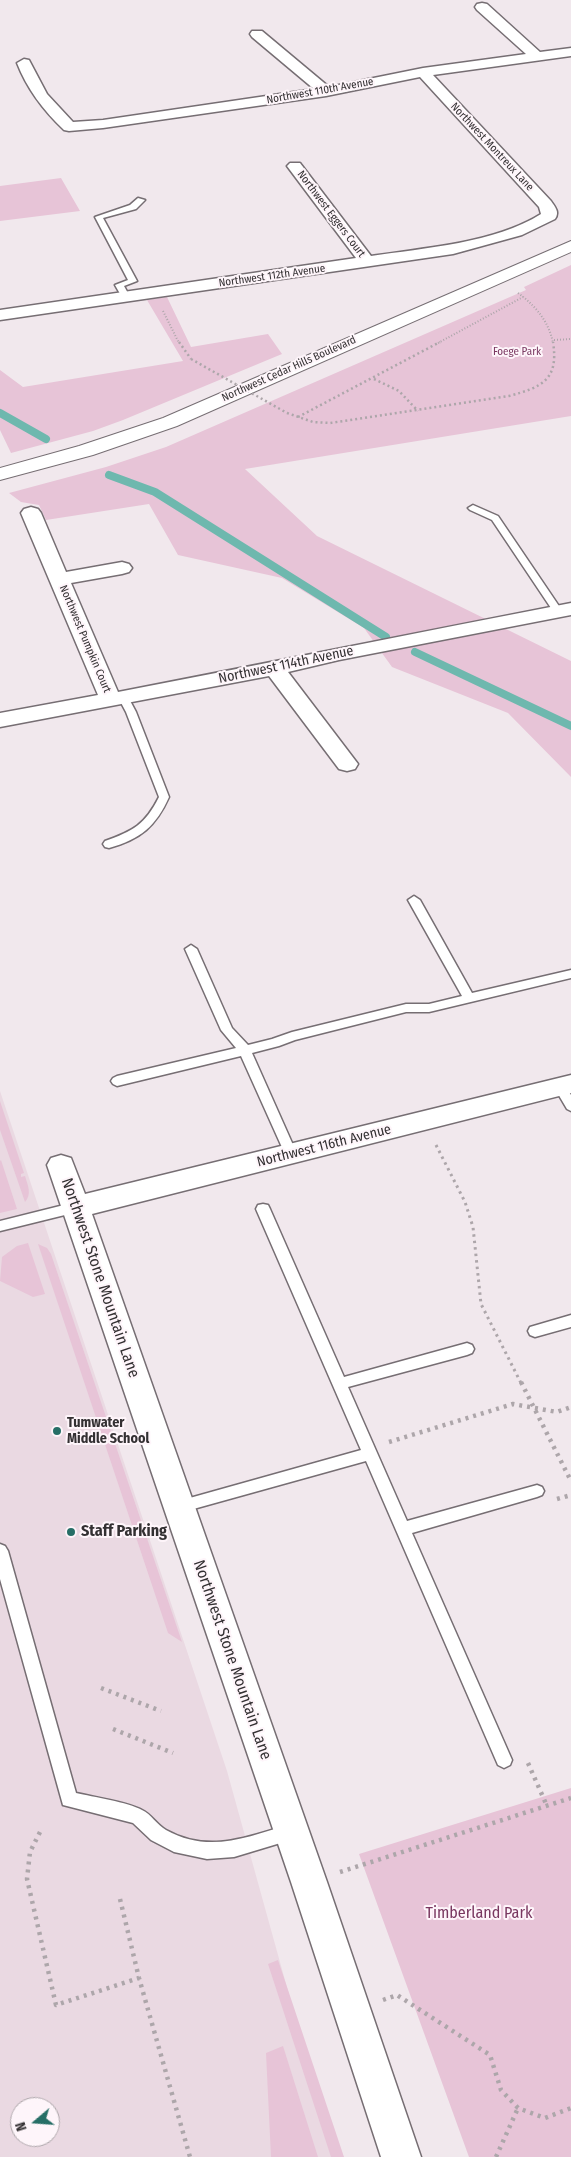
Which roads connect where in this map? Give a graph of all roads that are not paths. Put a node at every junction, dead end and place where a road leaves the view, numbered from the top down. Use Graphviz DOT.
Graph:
graph roads {
  1 [pos="482,7"];
  2 [pos="257,34"];
  3 [pos="571,52"];
  4 [pos="537,57"];
  5 [pos="24,63"];
  6 [pos="423,72"];
  7 [pos="326,92"];
  8 [pos="295,166"];
  9 [pos="141,200"];
  10 [pos="540,222"];
  11 [pos="571,246"];
  12 [pos="367,262"];
  13 [pos="126,297"];
  14 [pos="0,315"];
  15 [pos="0,474"];
  16 [pos="473,508"];
  17 [pos="31,513"];
  18 [pos="122,568"];
  19 [pos="59,579"];
  20 [pos="564,611"];
  21 [pos="274,669"];
  22 [pos="117,698"];
  23 [pos="0,720"];
  24 [pos="347,764"];
  25 [pos="109,844"];
  26 [pos="414,900"];
  27 [pos="191,949"];
  28 [pos="571,974"];
  29 [pos="468,998"];
  30 [pos="245,1050"];
  31 [pos="117,1081"];
  32 [pos="567,1093"];
  33 [pos="291,1154"];
  34 [pos="61,1165"];
  35 [pos="76,1207"];
  36 [pos="263,1209"];
  37 [pos="0,1226"];
  38 [pos="571,1321"];
  39 [pos="535,1331"];
  40 [pos="467,1349"];
  41 [pos="339,1384"];
  42 [pos="370,1454"];
  43 [pos="537,1491"];
  44 [pos="179,1507"];
  45 [pos="402,1529"];
  46 [pos="0,1551"];
  47 [pos="504,1760"];
  48 [pos="291,1832"];
  49 [pos="401,2157"];
  1 -- 4 [label="street"];
  2 -- 7 [label="street"];
  3 -- 4 [label="street, Northwest 110th Avenue"];
  4 -- 6 [label="street, Northwest 110th Avenue"];
  5 -- 7 [label="street, Northwest 110th Avenue"];
  6 -- 7 [label="street, Northwest 110th Avenue"];
  6 -- 10 [label="street, Northwest Montreux Lane"];
  8 -- 12 [label="street, Northwest Eggers Court"];
  9 -- 13 [label="lane"];
  10 -- 12 [label="street, Northwest 112th Avenue"];
  11 -- 15 [label="main road, Northwest Cedar Hills Boulevard"];
  12 -- 13 [label="street, Northwest 112th Avenue"];
  13 -- 14 [label="street, Northwest 112th Avenue"];
  16 -- 20 [label="lane"];
  17 -- 19 [label="street, Northwest Pumpkin Court"];
  18 -- 19 [label="street, Northwest Pumpkin Court"];
  19 -- 22 [label="street, Northwest Pumpkin Court"];
  20 -- 21 [label="street, Northwest 114th Avenue"];
  21 -- 22 [label="street, Northwest 114th Avenue"];
  21 -- 24 [label="street"];
  22 -- 23 [label="street, Northwest 114th Avenue"];
  22 -- 25 [label="lane"];
  26 -- 29 [label="lane"];
  27 -- 30 [label="lane"];
  28 -- 29 [label="lane"];
  29 -- 30 [label="lane"];
  30 -- 31 [label="lane"];
  30 -- 33 [label="lane"];
  32 -- 33 [label="street, Northwest 116th Avenue"];
  33 -- 35 [label="street, Northwest 116th Avenue"];
  34 -- 35 [label="street, Northwest Stone Mountain Lane"];
  35 -- 37 [label="lane"];
  35 -- 44 [label="street, Northwest Stone Mountain Lane"];
  36 -- 41 [label="lane"];
  38 -- 39 [label="lane"];
  40 -- 41 [label="lane"];
  41 -- 42 [label="lane"];
  42 -- 44 [label="lane"];
  42 -- 45 [label="lane"];
  43 -- 45 [label="lane"];
  44 -- 48 [label="street, Northwest Stone Mountain Lane"];
  45 -- 47 [label="lane"];
  46 -- 48 [label="lane"];
  48 -- 49 [label="street, Northwest Stone Mountain Lane"];
}
